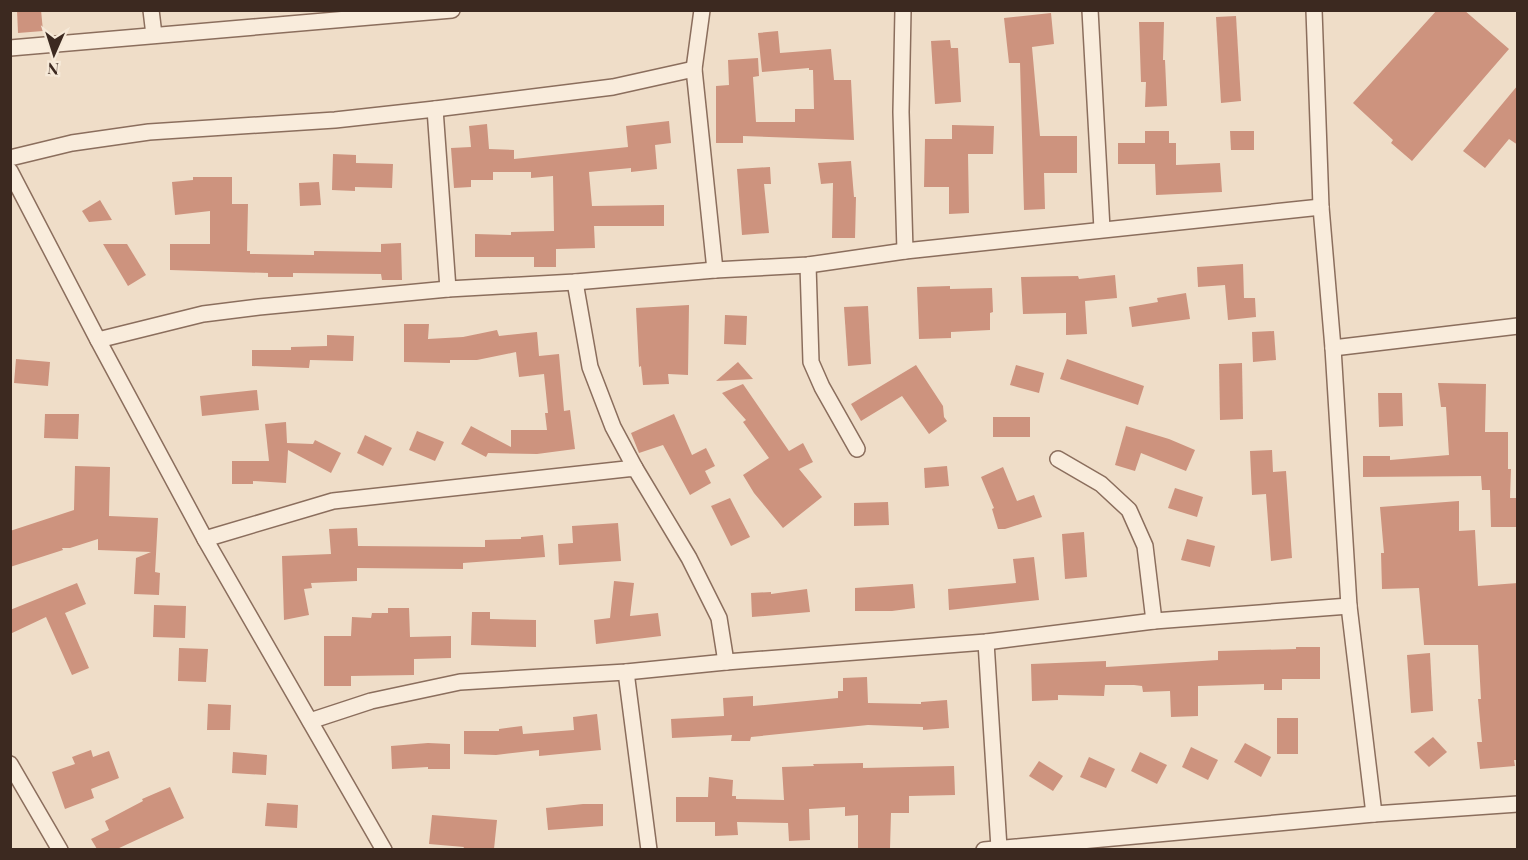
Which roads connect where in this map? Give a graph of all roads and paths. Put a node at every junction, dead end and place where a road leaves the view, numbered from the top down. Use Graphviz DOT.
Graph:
graph roads {
  1 [pos="151,10"];
  2 [pos="452,10"];
  3 [pos="702,10"];
  4 [pos="903,10"];
  5 [pos="1090,10"];
  6 [pos="1314,10"];
  7 [pos="154,35"];
  8 [pos="10,48"];
  9 [pos="693,69"];
  10 [pos="435,109"];
  11 [pos="10,158"];
  12 [pos="10,171"];
  13 [pos="1322,207"];
  14 [pos="1102,229"];
  15 [pos="905,251"];
  16 [pos="808,266"];
  17 [pos="715,270"];
  18 [pos="574,282"];
  19 [pos="448,290"];
  20 [pos="1518,326"];
  21 [pos="98,340"];
  22 [pos="1333,348"];
  23 [pos="857,449"];
  24 [pos="1058,459"];
  25 [pos="635,468"];
  26 [pos="205,539"];
  27 [pos="1349,606"];
  28 [pos="1154,621"];
  29 [pos="986,642"];
  30 [pos="726,662"];
  31 [pos="626,672"];
  32 [pos="310,721"];
  33 [pos="10,764"];
  34 [pos="1518,804"];
  35 [pos="1374,814"];
  36 [pos="60,849"];
  37 [pos="384,849"];
  38 [pos="649,849"];
  39 [pos="992,849"];
  1 -- 7 [label="street"];
  2 -- 7 [label="street"];
  3 -- 9 [label="street"];
  4 -- 15 [label="street"];
  5 -- 14 [label="street"];
  6 -- 13 [label="street"];
  7 -- 8 [label="street"];
  9 -- 10 [label="street"];
  9 -- 17 [label="street"];
  10 -- 11 [label="street"];
  10 -- 19 [label="street"];
  12 -- 21 [label="street"];
  13 -- 14 [label="street"];
  13 -- 22 [label="street"];
  14 -- 15 [label="street"];
  15 -- 16 [label="street"];
  16 -- 17 [label="street"];
  16 -- 23 [label="street"];
  17 -- 18 [label="street"];
  18 -- 19 [label="street"];
  18 -- 25 [label="street"];
  19 -- 21 [label="street"];
  20 -- 22 [label="street"];
  21 -- 26 [label="street"];
  22 -- 27 [label="street"];
  24 -- 28 [label="street"];
  25 -- 26 [label="street"];
  25 -- 30 [label="street"];
  26 -- 32 [label="street"];
  27 -- 28 [label="street"];
  27 -- 35 [label="street"];
  28 -- 29 [label="street"];
  29 -- 30 [label="street"];
  29 -- 39 [label="street"];
  30 -- 31 [label="street"];
  31 -- 32 [label="street"];
  31 -- 38 [label="street"];
  32 -- 37 [label="street"];
  33 -- 36 [label="street"];
  34 -- 35 [label="street"];
  35 -- 39 [label="street"];
}
